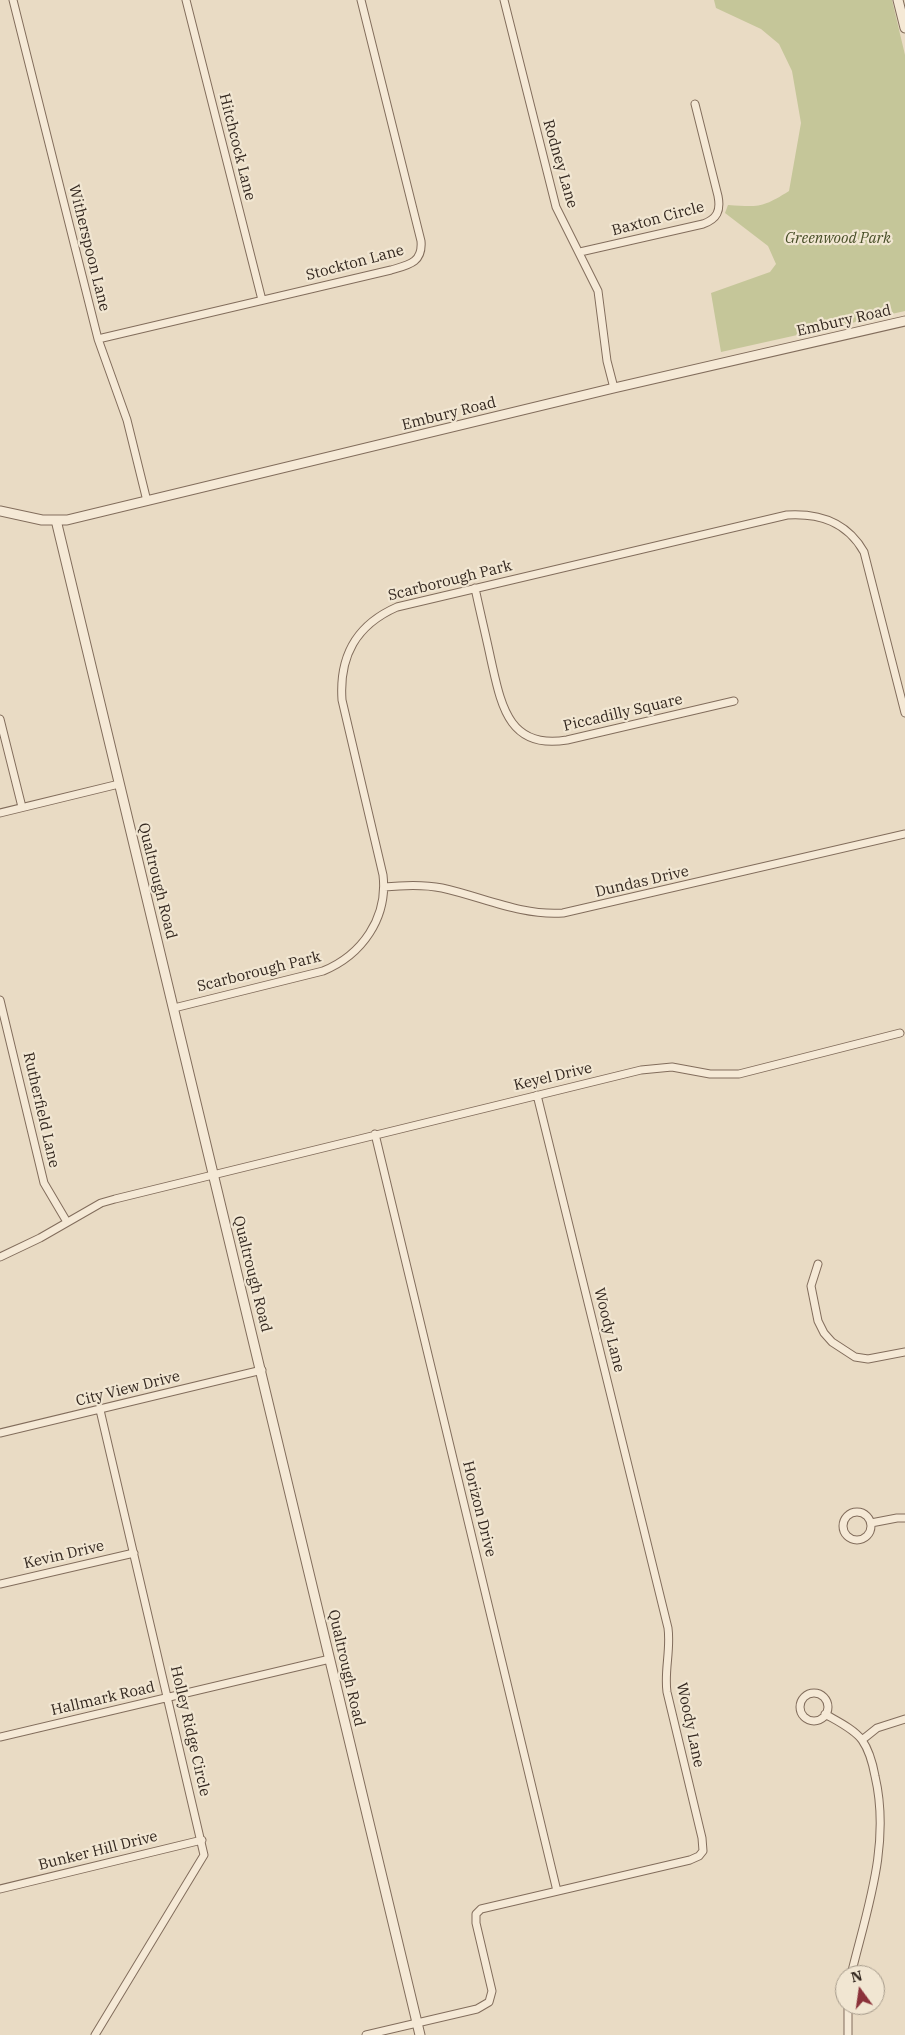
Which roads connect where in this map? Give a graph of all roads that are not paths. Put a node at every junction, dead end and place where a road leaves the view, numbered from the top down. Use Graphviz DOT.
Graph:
graph roads {
  1 [pos="13,0"];
  2 [pos="186,0"];
  3 [pos="360,0"];
  4 [pos="504,0"];
  5 [pos="898,0"];
  6 [pos="905,28"];
  7 [pos="695,104"];
  8 [pos="580,252"];
  9 [pos="262,300"];
  10 [pos="905,321"];
  11 [pos="98,339"];
  12 [pos="614,388"];
  13 [pos="147,501"];
  14 [pos="0,511"];
  15 [pos="56,520"];
  16 [pos="475,588"];
  17 [pos="734,701"];
  18 [pos="905,713"];
  19 [pos="0,719"];
  20 [pos="119,784"];
  21 [pos="22,807"];
  22 [pos="0,812"];
  23 [pos="905,834"];
  24 [pos="384,887"];
  25 [pos="0,1000"];
  26 [pos="174,1008"];
  27 [pos="900,1033"];
  28 [pos="537,1095"];
  29 [pos="375,1134"];
  30 [pos="214,1175"];
  31 [pos="67,1222"];
  32 [pos="0,1257"];
  33 [pos="818,1264"];
  34 [pos="905,1352"];
  35 [pos="262,1370"];
  36 [pos="100,1410"];
  37 [pos="0,1433"];
  38 [pos="905,1518"];
  39 [pos="871,1523"];
  40 [pos="134,1553"];
  41 [pos="0,1584"];
  42 [pos="330,1659"];
  43 [pos="168,1697"];
  44 [pos="825,1714"];
  45 [pos="905,1719"];
  46 [pos="0,1738"];
  47 [pos="862,1740"];
  48 [pos="202,1840"];
  49 [pos="0,1889"];
  50 [pos="556,1891"];
  51 [pos="854,1965"];
  52 [pos="848,2015"];
  53 [pos="417,2023"];
  54 [pos="95,2035"];
  55 [pos="366,2035"];
  56 [pos="420,2035"];
  57 [pos="848,2035"];
  1 -- 11 [label="street, Witherspoon Lane"];
  2 -- 9 [label="street, Hitchcock Lane"];
  3 -- 9 [label="street, Stockton Lane"];
  4 -- 8 [label="street, Rodney Lane"];
  5 -- 6 [label="street"];
  7 -- 8 [label="street, Baxton Circle"];
  8 -- 12 [label="street, Rodney Lane"];
  9 -- 11 [label="street, Stockton Lane"];
  10 -- 12 [label="street, Embury Road"];
  11 -- 13 [label="street, Witherspoon Lane"];
  12 -- 13 [label="street, Embury Road"];
  13 -- 15 [label="street, Embury Road"];
  14 -- 15 [label="street, Embury Road"];
  15 -- 20 [label="street, Qualtrough Road"];
  16 -- 17 [label="street, Piccadilly Square"];
  16 -- 18 [label="street, Scarborough Park"];
  16 -- 24 [label="street, Scarborough Park"];
  19 -- 21 [label="street"];
  20 -- 21 [label="street"];
  20 -- 26 [label="street, Qualtrough Road"];
  21 -- 22 [label="street"];
  23 -- 24 [label="street, Dundas Drive"];
  24 -- 26 [label="street, Scarborough Park"];
  25 -- 31 [label="street, Rutherfield Lane"];
  26 -- 30 [label="street, Qualtrough Road"];
  27 -- 28 [label="street, Keyel Drive"];
  28 -- 29 [label="street, Keyel Drive"];
  28 -- 50 [label="street, Woody Lane"];
  29 -- 30 [label="street, Keyel Drive"];
  29 -- 50 [label="street, Horizon Drive"];
  30 -- 31 [label="street, Keyel Drive"];
  30 -- 35 [label="street, Qualtrough Road"];
  31 -- 32 [label="street, Keyel Drive"];
  33 -- 34 [label="street"];
  35 -- 36 [label="street, City View Drive"];
  35 -- 42 [label="street, Qualtrough Road"];
  36 -- 37 [label="street, City View Drive"];
  36 -- 40 [label="street, Holley Ridge Circle"];
  38 -- 39 [label="street"];
  40 -- 41 [label="street, Kevin Drive"];
  40 -- 43 [label="street, Holley Ridge Circle"];
  42 -- 43 [label="street, Hallmark Road"];
  42 -- 53 [label="street, Qualtrough Road"];
  43 -- 46 [label="street, Hallmark Road"];
  43 -- 48 [label="street, Holley Ridge Circle"];
  44 -- 47 [label="street"];
  45 -- 47 [label="street"];
  47 -- 51 [label="street"];
  48 -- 49 [label="street, Bunker Hill Drive"];
  48 -- 54 [label="street, Holley Ridge Circle"];
  50 -- 53 [label="street, Woody Lane"];
  52 -- 57 [label="street"];
  53 -- 55 [label="street"];
  53 -- 56 [label="street, Qualtrough Road"];
}
